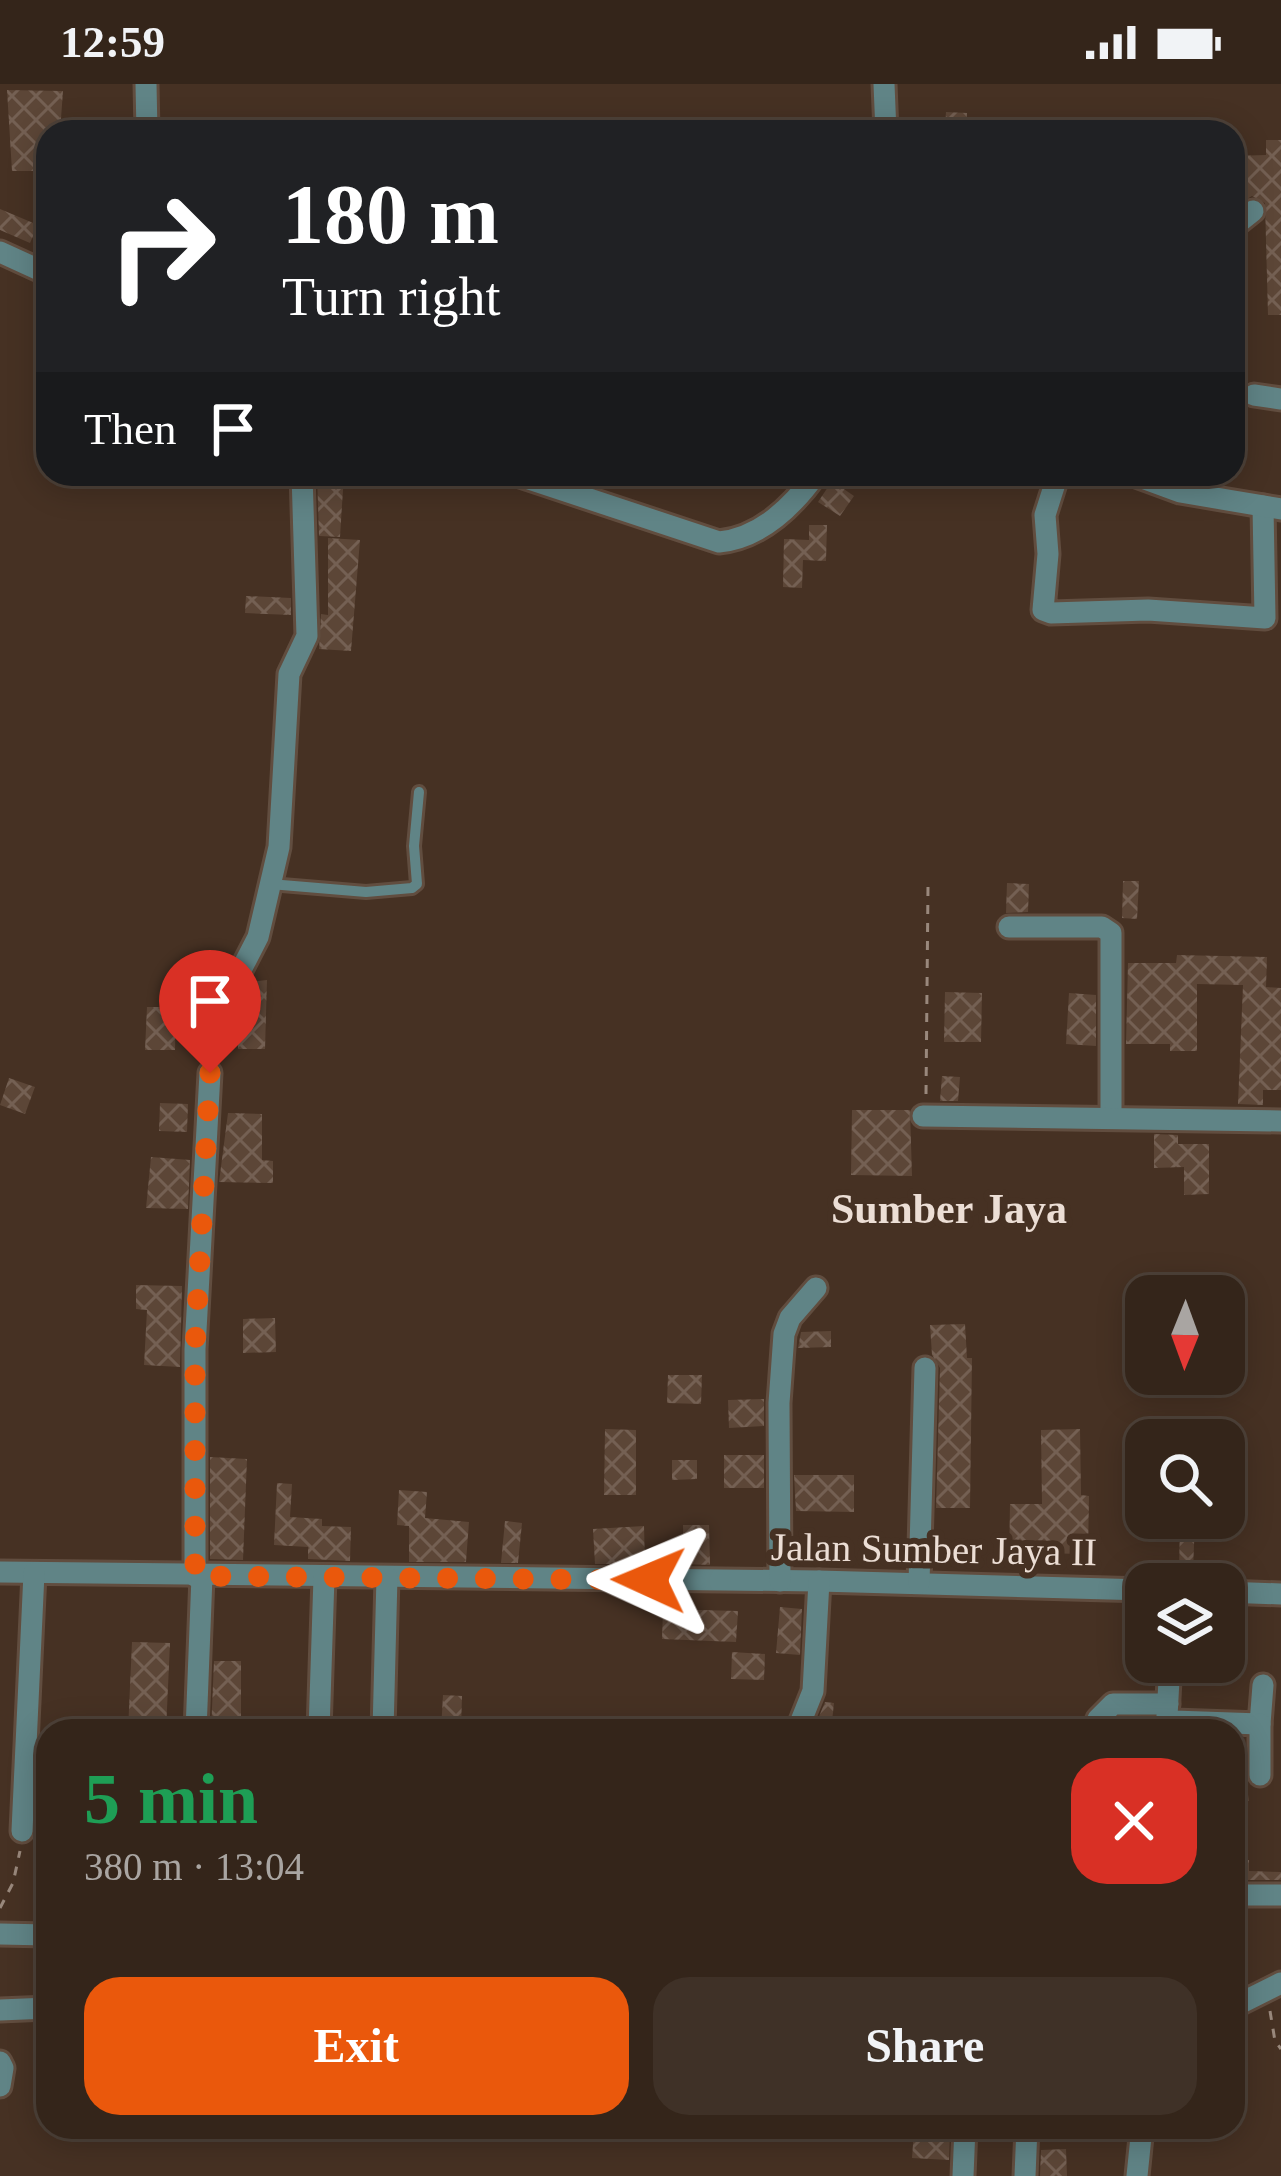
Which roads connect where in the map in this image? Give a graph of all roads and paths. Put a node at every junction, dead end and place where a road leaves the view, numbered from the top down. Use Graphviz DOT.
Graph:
graph roads {
  1 [pos="146,84"];
  2 [pos="884,84"];
  3 [pos="147,120"];
  4 [pos="886,120"];
  5 [pos="1253,212"];
  6 [pos="1245,218"];
  7 [pos="0,252"];
  8 [pos="36,268"];
  9 [pos="1254,395"];
  10 [pos="1281,399"];
  11 [pos="302,486"];
  12 [pos="550,486"];
  13 [pos="807,486"];
  14 [pos="1054,486"];
  15 [pos="1155,486"];
  16 [pos="1212,486"];
  17 [pos="1211,498"];
  18 [pos="1272,508"];
  19 [pos="419,792"];
  20 [pos="270,884"];
  21 [pos="928,886"];
  22 [pos="1009,927"];
  23 [pos="242,968"];
  24 [pos="210,1073"];
  25 [pos="928,1116"];
  26 [pos="1111,1116"];
  27 [pos="1281,1121"];
  28 [pos="816,1288"];
  29 [pos="925,1368"];
  30 [pos="0,1572"];
  31 [pos="34,1573"];
  32 [pos="198,1576"];
  33 [pos="324,1576"];
  34 [pos="387,1577"];
  35 [pos="780,1581"];
  36 [pos="819,1581"];
  37 [pos="919,1583"];
  38 [pos="1125,1589"];
  39 [pos="1245,1593"];
  40 [pos="1281,1594"];
  41 [pos="1169,1683"];
  42 [pos="1263,1685"];
  43 [pos="1168,1705"];
  44 [pos="196,1719"];
  45 [pos="320,1719"];
  46 [pos="382,1719"];
  47 [pos="802,1719"];
  48 [pos="1098,1719"];
  49 [pos="1171,1719"];
  50 [pos="1245,1723"];
  51 [pos="1260,1724"];
  52 [pos="1260,1775"];
  53 [pos="22,1831"];
  54 [pos="1245,1895"];
  55 [pos="1281,1895"];
  56 [pos="0,1908"];
  57 [pos="0,1934"];
  58 [pos="36,1935"];
  59 [pos="1274,1986"];
  60 [pos="1245,2001"];
  61 [pos="36,2008"];
  62 [pos="0,2010"];
  63 [pos="1281,2049"];
  64 [pos="0,2062"];
  65 [pos="0,2086"];
  66 [pos="965,2139"];
  67 [pos="1026,2139"];
  68 [pos="1141,2139"];
  69 [pos="963,2176"];
  70 [pos="1024,2176"];
  71 [pos="1138,2176"];
  1 -- 3 [label="street"];
  2 -- 4 [label="street"];
  5 -- 6 [label="street"];
  7 -- 8 [label="street"];
  9 -- 10 [label="street"];
  11 -- 20 [label="street"];
  12 -- 13 [label="street"];
  14 -- 18 [label="street"];
  15 -- 17 [label="street"];
  16 -- 17 [label="street"];
  17 -- 18 [label="street"];
  19 -- 20 [label="lane"];
  20 -- 23 [label="street"];
  21 -- 25 [label="path"];
  22 -- 26 [label="street"];
  24 -- 32 [label="street"];
  25 -- 26 [label="street"];
  26 -- 27 [label="street"];
  28 -- 35 [label="street"];
  29 -- 37 [label="street"];
  30 -- 31 [label="street, Jalan Sumber Jaya II"];
  31 -- 32 [label="street, Jalan Sumber Jaya II"];
  31 -- 53 [label="street"];
  32 -- 33 [label="street, Jalan Sumber Jaya II"];
  32 -- 44 [label="street"];
  33 -- 34 [label="street, Jalan Sumber Jaya II"];
  33 -- 45 [label="street"];
  34 -- 35 [label="street, Jalan Sumber Jaya II"];
  34 -- 46 [label="street"];
  35 -- 36 [label="street, Jalan Sumber Jaya II"];
  36 -- 37 [label="street, Jalan Sumber Jaya II"];
  36 -- 47 [label="street"];
  37 -- 38 [label="street, Jalan Sumber Jaya II"];
  39 -- 40 [label="street"];
  41 -- 43 [label="street"];
  42 -- 51 [label="street"];
  43 -- 48 [label="street"];
  43 -- 49 [label="street"];
  50 -- 51 [label="street"];
  51 -- 52 [label="street"];
  53 -- 56 [label="path"];
  54 -- 55 [label="street"];
  57 -- 58 [label="street"];
  59 -- 60 [label="street"];
  59 -- 63 [label="path"];
  61 -- 62 [label="street"];
  64 -- 65 [label="street"];
  66 -- 69 [label="street"];
  67 -- 70 [label="street"];
  68 -- 71 [label="street"];
}
